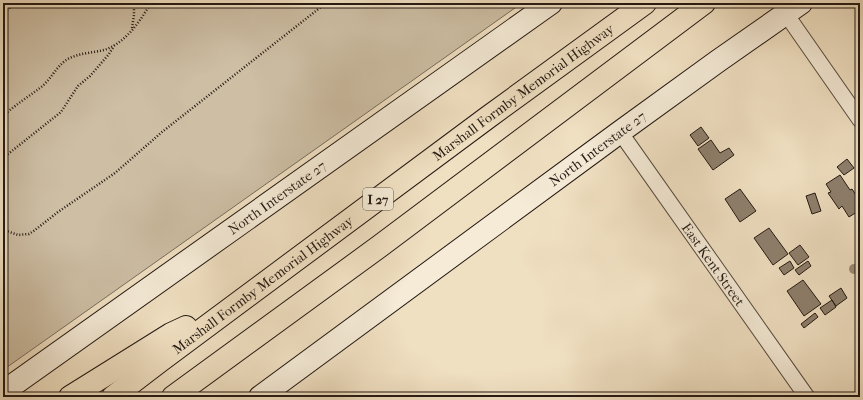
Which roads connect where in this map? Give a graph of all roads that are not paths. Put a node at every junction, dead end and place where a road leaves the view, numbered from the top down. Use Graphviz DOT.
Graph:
graph roads {
  1 [pos="550,3"];
  2 [pos="645,3"];
  3 [pos="704,3"];
  4 [pos="794,8"];
  5 [pos="860,120"];
  6 [pos="620,132"];
  7 [pos="380,246"];
  8 [pos="243,299"];
  9 [pos="3,392"];
  10 [pos="70,397"];
  11 [pos="112,397"];
  12 [pos="173,397"];
  13 [pos="197,397"];
  14 [pos="260,397"];
  15 [pos="807,397"];
  1 -- 9 [label="main road, North Interstate 27"];
  2 -- 8 [label="highway, Marshall Formby Memorial Highway / I 27"];
  3 -- 7 [label="highway, I 27"];
  4 -- 5 [label="street"];
  4 -- 6 [label="main road, North Interstate 27"];
  6 -- 14 [label="main road, North Interstate 27"];
  6 -- 15 [label="street, East Kent Street"];
  7 -- 12 [label="highway, I 27"];
  7 -- 13 [label="highway"];
  8 -- 10 [label="highway"];
  8 -- 11 [label="highway, Marshall Formby Memorial Highway / I 27"];
}
